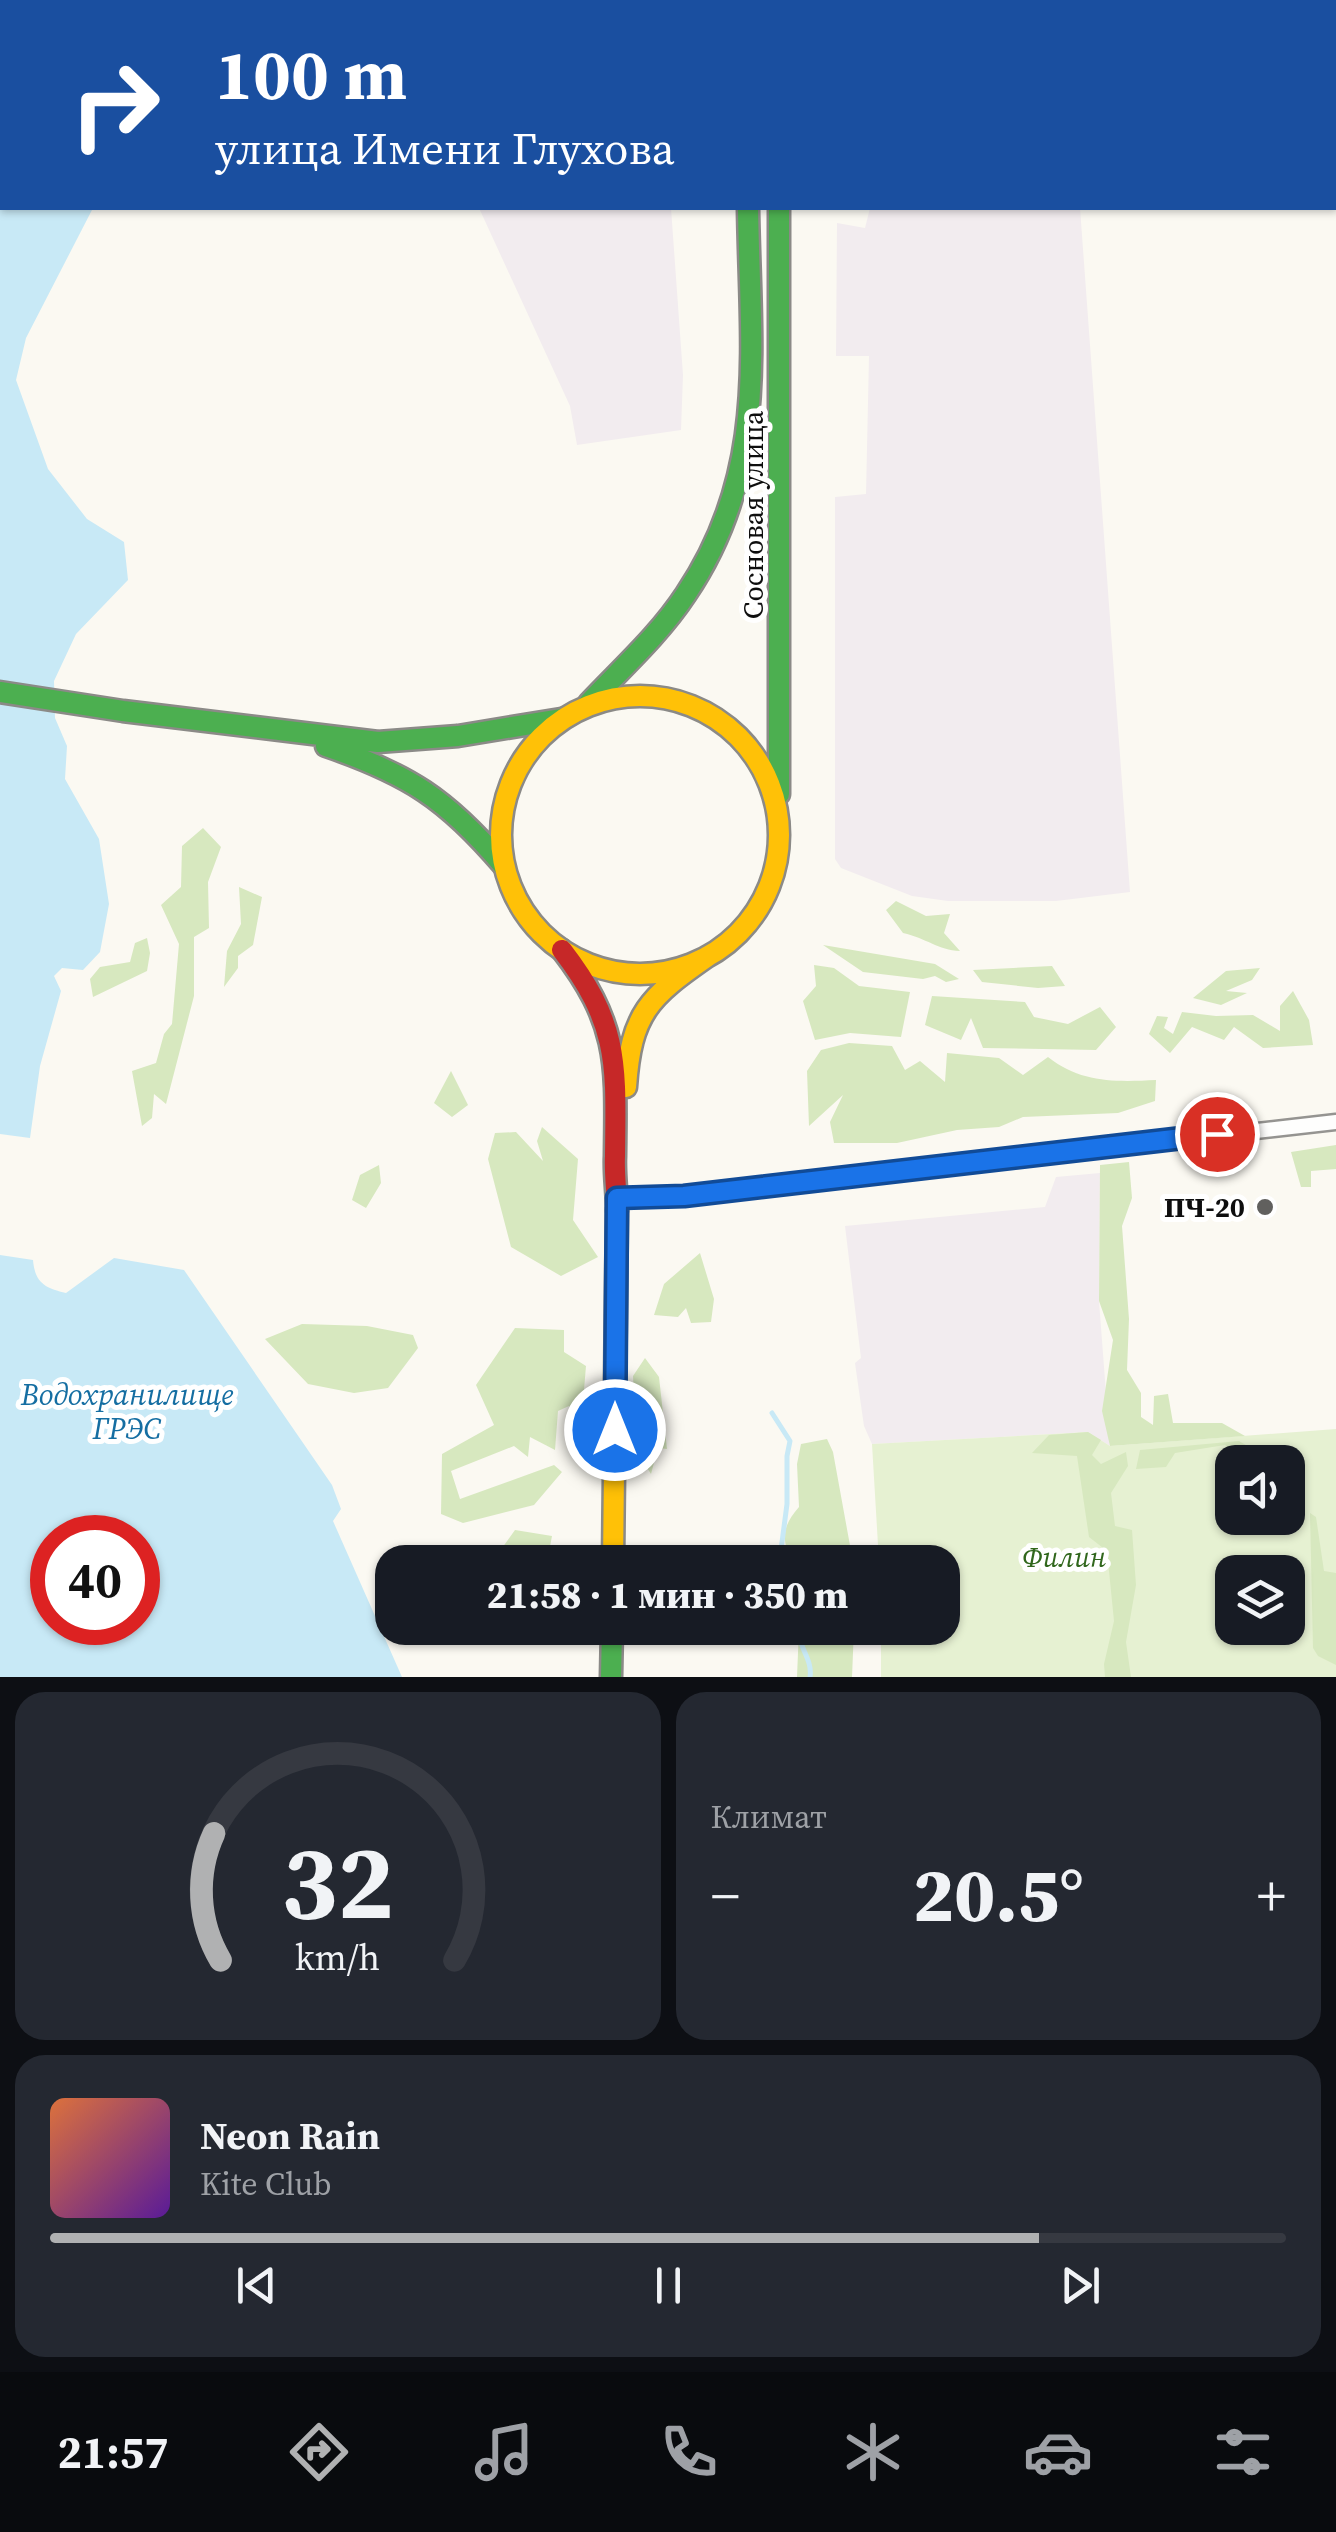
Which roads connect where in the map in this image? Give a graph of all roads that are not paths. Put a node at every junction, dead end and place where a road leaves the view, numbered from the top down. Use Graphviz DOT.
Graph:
graph roads {
  1 [pos="748,210"];
  2 [pos="779,210"];
  3 [pos="0,692"];
  4 [pos="587,706"];
  5 [pos="564,718"];
  6 [pos="285,732"];
  7 [pos="779,823"];
  8 [pos="504,866"];
  9 [pos="562,950"];
  10 [pos="708,956"];
  11 [pos="1336,1122"];
  12 [pos="617,1198"];
  13 [pos="613,1545"];
  14 [pos="612,1645"];
  15 [pos="611,1677"];
  1 -- 4 [label="main road, Сосновая улица"];
  2 -- 7 [label="main road, Сосновая улица"];
  3 -- 6 [label="main road"];
  4 -- 5 [label="main road"];
  4 -- 7 [label="main road"];
  5 -- 6 [label="main road"];
  5 -- 8 [label="main road"];
  6 -- 8 [label="main road"];
  7 -- 10 [label="main road"];
  8 -- 9 [label="main road"];
  9 -- 10 [label="main road"];
  9 -- 12 [label="main road"];
  10 -- 12 [label="main road"];
  11 -- 12 [label="street"];
  12 -- 13 [label="main road"];
  14 -- 15 [label="main road"];
}
